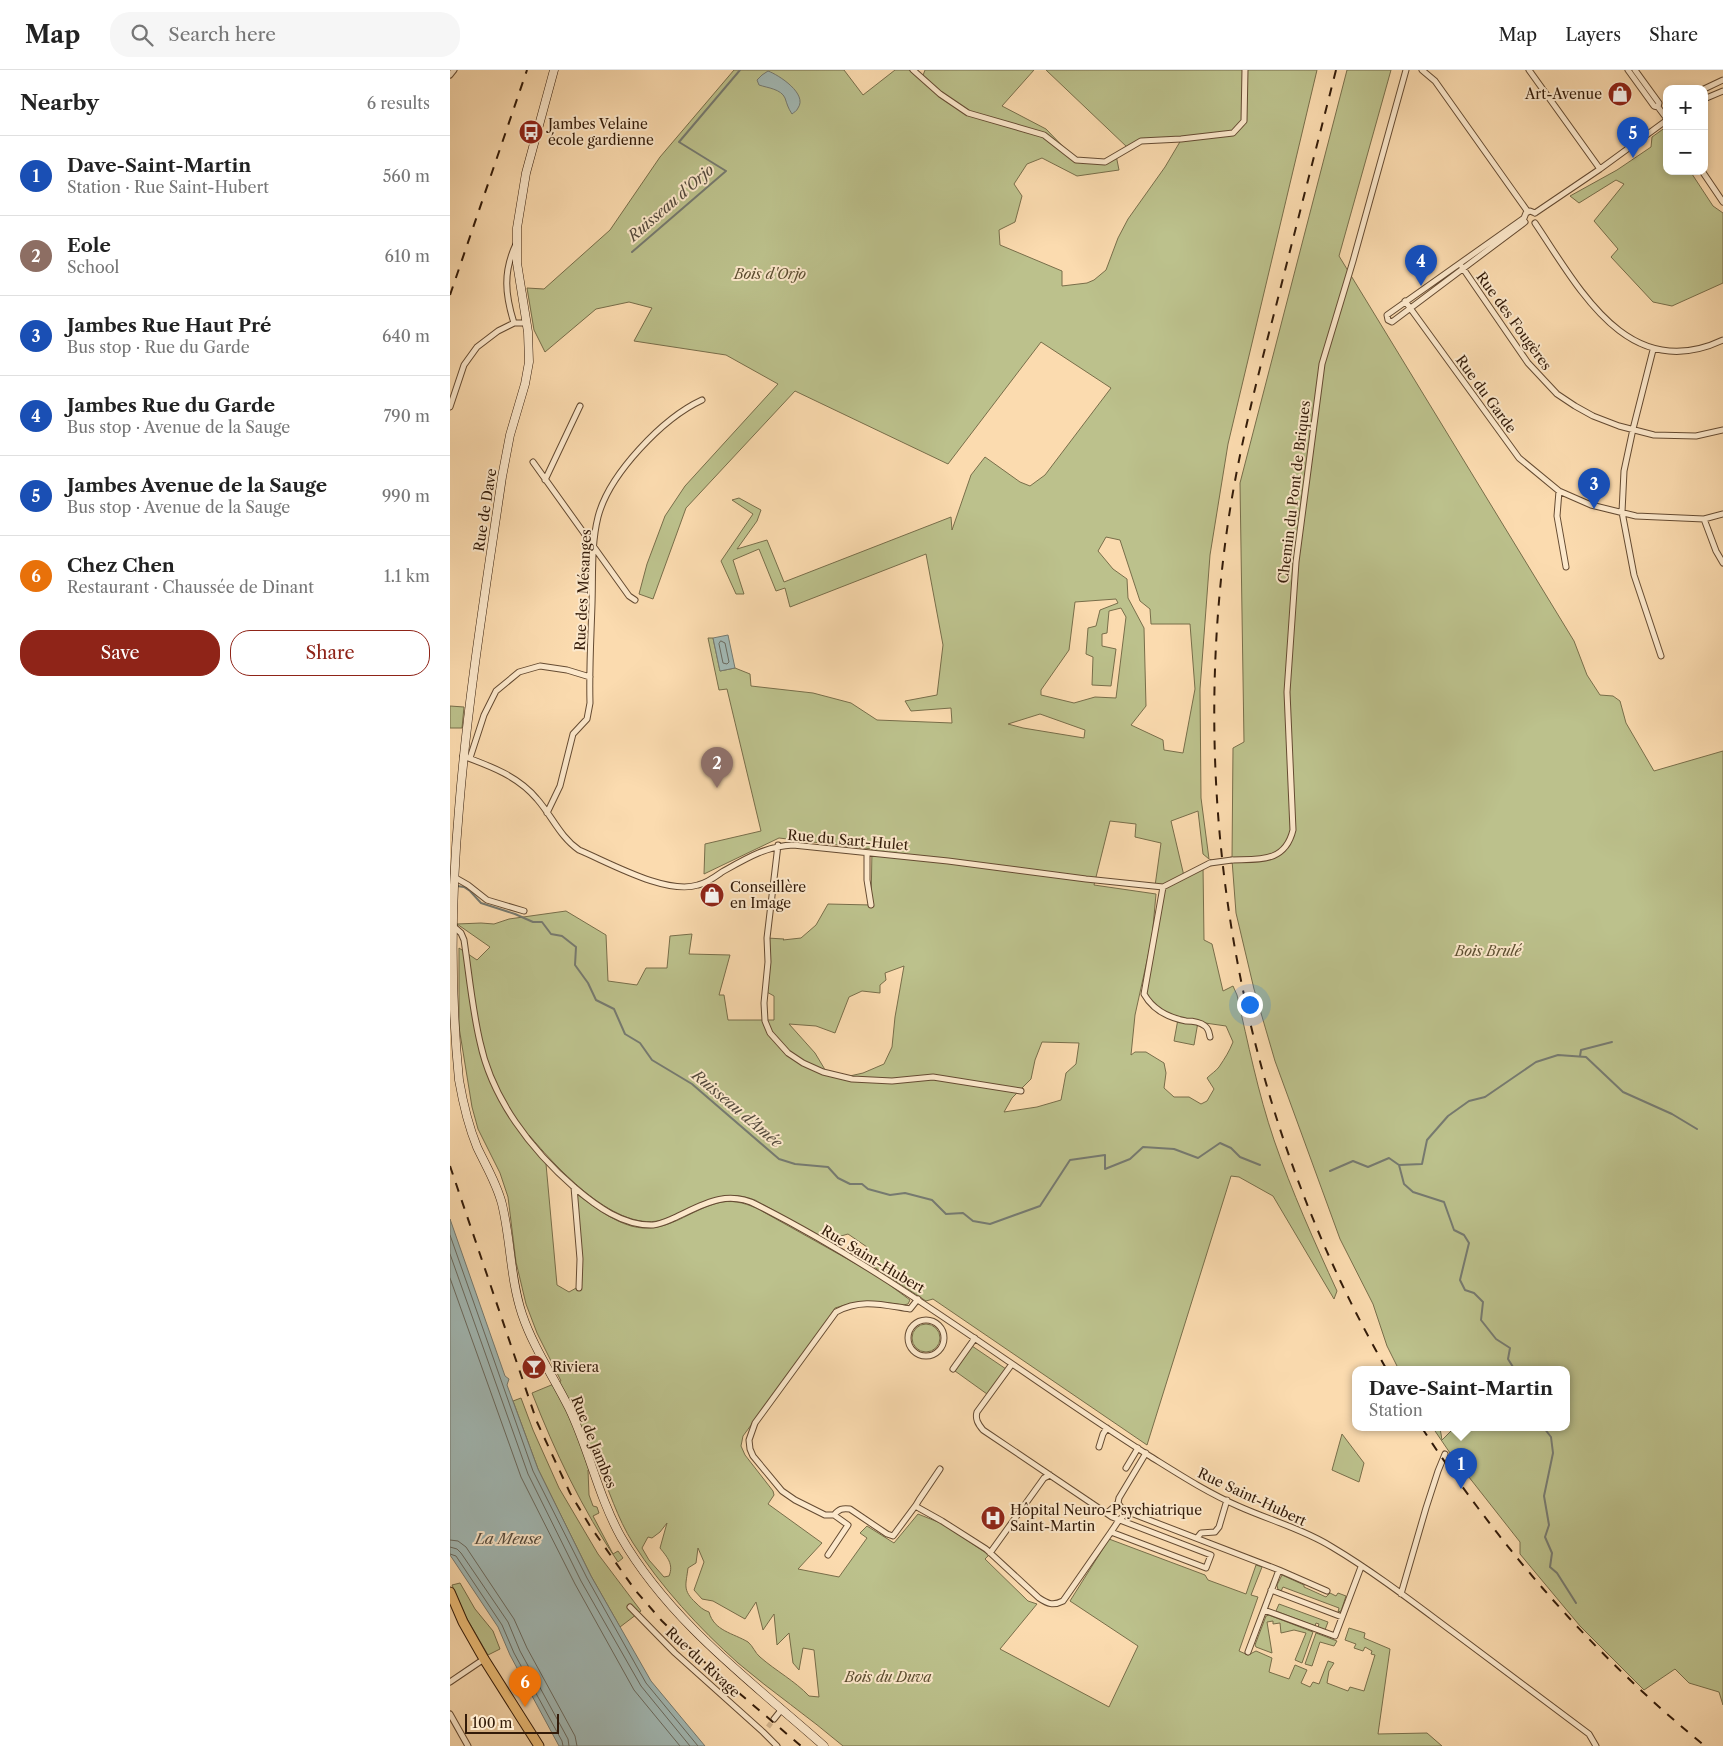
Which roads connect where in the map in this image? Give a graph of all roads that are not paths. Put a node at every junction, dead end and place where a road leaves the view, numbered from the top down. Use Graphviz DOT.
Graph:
graph roads {
  1 [pos="454,70"];
  2 [pos="554,70"];
  3 [pos="913,70"];
  4 [pos="1245,70"];
  5 [pos="1406,70"];
  6 [pos="1422,70"];
  7 [pos="1529,70"];
  8 [pos="1628,70"];
  9 [pos="1635,70"];
  10 [pos="450,75"];
  11 [pos="1723,80"];
  12 [pos="1708,87"];
  13 [pos="1723,91"];
  14 [pos="1708,97"];
  15 [pos="1658,108"];
  16 [pos="1663,114"];
  17 [pos="1663,122"];
  18 [pos="1600,169"];
  19 [pos="1705,175"];
  20 [pos="1723,202"];
  21 [pos="1528,212"];
  22 [pos="1535,213"];
  23 [pos="1524,220"];
  24 [pos="1535,223"];
  25 [pos="516,244"];
  26 [pos="1460,262"];
  27 [pos="1463,269"];
  28 [pos="1405,301"];
  29 [pos="1410,308"];
  30 [pos="514,323"];
  31 [pos="526,323"];
  32 [pos="1723,340"];
  33 [pos="1653,350"];
  34 [pos="702,400"];
  35 [pos="580,406"];
  36 [pos="450,407"];
  37 [pos="1633,428"];
  38 [pos="1723,430"];
  39 [pos="533,462"];
  40 [pos="546,480"];
  41 [pos="1559,491"];
  42 [pos="1622,512"];
  43 [pos="1723,514"];
  44 [pos="1704,519"];
  45 [pos="593,548"];
  46 [pos="1723,563"];
  47 [pos="1566,567"];
  48 [pos="635,600"];
  49 [pos="1661,656"];
  50 [pos="590,677"];
  51 [pos="466,757"];
  52 [pos="547,813"];
  53 [pos="778,845"];
  54 [pos="867,853"];
  55 [pos="453,876"];
  56 [pos="1163,887"];
  57 [pos="871,906"];
  58 [pos="524,911"];
  59 [pos="450,924"];
  60 [pos="450,960"];
  61 [pos="1210,1037"];
  62 [pos="1021,1091"];
  63 [pos="574,1187"];
  64 [pos="579,1288"];
  65 [pos="918,1299"];
  66 [pos="941,1314"];
  67 [pos="935,1322"];
  68 [pos="975,1338"];
  69 [pos="1012,1364"];
  70 [pos="953,1369"];
  71 [pos="1107,1428"];
  72 [pos="1099,1447"];
  73 [pos="1138,1448"];
  74 [pos="1146,1453"];
  75 [pos="1445,1454"];
  76 [pos="1126,1468"];
  77 [pos="940,1469"];
  78 [pos="1050,1475"];
  79 [pos="1227,1500"];
  80 [pos="1118,1503"];
  81 [pos="916,1505"];
  82 [pos="1128,1512"];
  83 [pos="1107,1513"];
  84 [pos="834,1515"];
  85 [pos="1120,1520"];
  86 [pos="1111,1532"];
  87 [pos="1196,1538"];
  88 [pos="990,1553"];
  89 [pos="828,1555"];
  90 [pos="1361,1567"];
  91 [pos="1279,1570"];
  92 [pos="1271,1590"];
  93 [pos="1327,1591"];
  94 [pos="450,1592"];
  95 [pos="1401,1594"];
  96 [pos="630,1607"];
  97 [pos="1264,1610"];
  98 [pos="1342,1617"];
  99 [pos="1248,1652"];
  100 [pos="484,1659"];
  101 [pos="450,1682"];
  102 [pos="782,1709"];
  103 [pos="450,1714"];
  104 [pos="774,1719"];
  105 [pos="468,1746"];
  106 [pos="539,1746"];
  107 [pos="777,1746"];
  108 [pos="824,1746"];
  109 [pos="1596,1746"];
  1 -- 10 [label="street"];
  2 -- 25 [label="main road, Rue de Dave"];
  3 -- 4 [label="street"];
  5 -- 56 [label="street, Chemin du Pont de Briques, bridge"];
  6 -- 21 [label="street"];
  7 -- 18 [label="street"];
  8 -- 15 [label="street"];
  9 -- 15 [label="street"];
  11 -- 12 [label="street"];
  13 -- 14 [label="street"];
  15 -- 16 [label="street"];
  17 -- 18 [label="street"];
  18 -- 22 [label="street"];
  19 -- 20 [label="street"];
  21 -- 22 [label="street"];
  21 -- 23 [label="street"];
  22 -- 24 [label="street"];
  23 -- 24 [label="street"];
  23 -- 26 [label="street"];
  23 -- 27 [label="street"];
  24 -- 33 [label="street"];
  25 -- 30 [label="street"];
  25 -- 31 [label="main road, Rue de Dave"];
  26 -- 27 [label="street, Rue des Fougères"];
  26 -- 28 [label="street"];
  27 -- 29 [label="street"];
  27 -- 37 [label="street, Rue des Fougères"];
  28 -- 29 [label="street, Rue du Garde"];
  28 -- 29 [label="street"];
  29 -- 41 [label="street, Rue du Garde"];
  30 -- 31 [label="street"];
  30 -- 36 [label="street"];
  31 -- 51 [label="main road, Rue de Dave"];
  32 -- 33 [label="street"];
  33 -- 37 [label="street"];
  34 -- 45 [label="street, Rue des Mésanges"];
  35 -- 40 [label="street"];
  37 -- 38 [label="street, Rue des Fougères"];
  37 -- 42 [label="street"];
  39 -- 40 [label="street"];
  40 -- 45 [label="street"];
  41 -- 42 [label="street, Rue du Garde"];
  41 -- 47 [label="street"];
  42 -- 44 [label="street, Rue du Garde"];
  42 -- 49 [label="street"];
  43 -- 44 [label="street, Rue du Garde"];
  44 -- 46 [label="street"];
  45 -- 48 [label="street"];
  45 -- 50 [label="street, Rue des Mésanges"];
  50 -- 51 [label="street"];
  50 -- 52 [label="street, Rue des Mésanges"];
  51 -- 52 [label="street, Rue du Sart-Hulet"];
  51 -- 55 [label="main road, Rue de Dave"];
  52 -- 53 [label="street, Rue du Sart-Hulet"];
  53 -- 54 [label="street, Rue du Sart-Hulet"];
  53 -- 62 [label="street"];
  54 -- 56 [label="street, Rue du Sart-Hulet"];
  54 -- 57 [label="street"];
  55 -- 58 [label="street"];
  55 -- 59 [label="main road, Rue de Dave"];
  56 -- 61 [label="street"];
  59 -- 60 [label="main road, Rue de Dave"];
  59 -- 63 [label="street, Rue Saint-Hubert"];
  60 -- 102 [label="main road, Rue de Jambes"];
  63 -- 64 [label="street"];
  63 -- 65 [label="street, Rue Saint-Hubert"];
  65 -- 66 [label="street, Rue Saint-Hubert"];
  65 -- 84 [label="street"];
  66 -- 67 [label="street"];
  66 -- 68 [label="street, Rue Saint-Hubert"];
  67 -- 67 [label="street"];
  68 -- 69 [label="street, Rue Saint-Hubert"];
  68 -- 70 [label="street"];
  69 -- 71 [label="street, Rue Saint-Hubert"];
  69 -- 78 [label="street"];
  71 -- 72 [label="street"];
  71 -- 73 [label="street, Rue Saint-Hubert"];
  73 -- 74 [label="street, Rue Saint-Hubert"];
  73 -- 76 [label="street"];
  74 -- 79 [label="street, Rue Saint-Hubert"];
  74 -- 80 [label="street"];
  75 -- 95 [label="street"];
  77 -- 81 [label="street"];
  78 -- 83 [label="street"];
  78 -- 88 [label="street"];
  79 -- 87 [label="street"];
  79 -- 90 [label="street, Rue Saint-Hubert"];
  80 -- 82 [label="street"];
  80 -- 83 [label="street"];
  81 -- 84 [label="street"];
  81 -- 88 [label="street"];
  82 -- 85 [label="street"];
  82 -- 87 [label="street"];
  83 -- 85 [label="street"];
  84 -- 89 [label="street"];
  85 -- 86 [label="street"];
  85 -- 86 [label="street"];
  86 -- 88 [label="street"];
  87 -- 91 [label="street"];
  90 -- 95 [label="street, Rue Saint-Hubert"];
  90 -- 98 [label="street"];
  91 -- 92 [label="street"];
  91 -- 93 [label="street"];
  92 -- 97 [label="street"];
  92 -- 98 [label="street"];
  94 -- 100 [label="main road"];
  95 -- 109 [label="street, Rue Saint-Hubert"];
  96 -- 107 [label="street, Rue du Rivage"];
  97 -- 98 [label="street"];
  97 -- 99 [label="street"];
  100 -- 101 [label="street"];
  100 -- 106 [label="main road"];
  102 -- 104 [label="street"];
  102 -- 108 [label="main road, Rue de Jambes"];
  103 -- 105 [label="street"];
}
